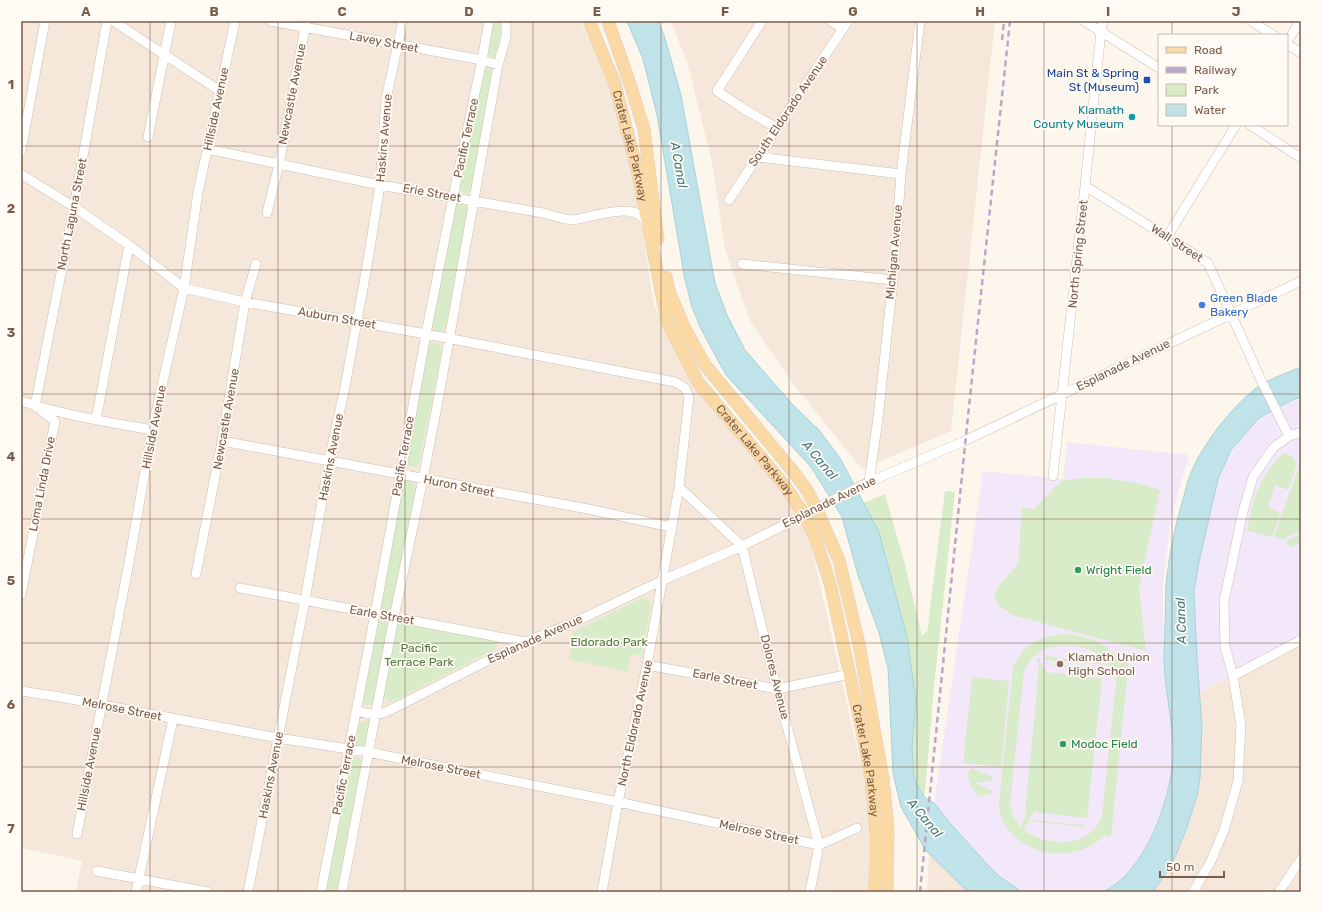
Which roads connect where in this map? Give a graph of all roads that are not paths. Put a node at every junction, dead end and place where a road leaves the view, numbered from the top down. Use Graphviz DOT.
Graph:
graph roads {
  1 [pos="45,21"];
  2 [pos="107,21"];
  3 [pos="113,21"];
  4 [pos="171,21"];
  5 [pos="235,21"];
  6 [pos="271,21"];
  7 [pos="403,21"];
  8 [pos="489,21"];
  9 [pos="506,21"];
  10 [pos="589,21"];
  11 [pos="608,21"];
  12 [pos="762,21"];
  13 [pos="831,21"];
  14 [pos="920,21"];
  15 [pos="1084,21"];
  16 [pos="1103,21"];
  17 [pos="1251,21"];
  18 [pos="1300,21"];
  19 [pos="306,24"];
  20 [pos="845,25"];
  21 [pos="1100,31"];
  22 [pos="1271,34"];
  23 [pos="1288,41"];
  24 [pos="1288,44"];
  25 [pos="398,45"];
  26 [pos="1301,53"];
  27 [pos="164,55"];
  28 [pos="482,60"];
  29 [pos="498,65"];
  30 [pos="1158,67"];
  31 [pos="220,91"];
  32 [pos="1235,126"];
  33 [pos="1252,126"];
  34 [pos="777,128"];
  35 [pos="148,137"];
  36 [pos="207,149"];
  37 [pos="21,151"];
  38 [pos="758,157"];
  39 [pos="1301,158"];
  40 [pos="279,164"];
  41 [pos="21,174"];
  42 [pos="901,174"];
  43 [pos="380,185"];
  44 [pos="1085,186"];
  45 [pos="453,197"];
  46 [pos="474,200"];
  47 [pos="729,200"];
  48 [pos="74,207"];
  49 [pos="267,213"];
  50 [pos="649,229"];
  51 [pos="1168,237"];
  52 [pos="128,245"];
  53 [pos="256,264"];
  54 [pos="742,264"];
  55 [pos="893,280"];
  56 [pos="1301,281"];
  57 [pos="184,288"];
  58 [pos="245,302"];
  59 [pos="1232,313"];
  60 [pos="356,321"];
  61 [pos="426,334"];
  62 [pos="449,339"];
  63 [pos="685,388"];
  64 [pos="1063,394"];
  65 [pos="21,401"];
  66 [pos="35,406"];
  67 [pos="96,420"];
  68 [pos="152,430"];
  69 [pos="1301,432"];
  70 [pos="1289,436"];
  71 [pos="222,441"];
  72 [pos="329,461"];
  73 [pos="400,475"];
  74 [pos="1053,476"];
  75 [pos="423,479"];
  76 [pos="869,482"];
  77 [pos="679,487"];
  78 [pos="816,508"];
  79 [pos="804,514"];
  80 [pos="671,527"];
  81 [pos="742,546"];
  82 [pos="196,574"];
  83 [pos="663,580"];
  84 [pos="240,588"];
  85 [pos="21,595"];
  86 [pos="305,600"];
  87 [pos="375,614"];
  88 [pos="394,617"];
  89 [pos="1301,640"];
  90 [pos="525,642"];
  91 [pos="647,665"];
  92 [pos="850,674"];
  93 [pos="1233,676"];
  94 [pos="777,689"];
  95 [pos="21,691"];
  96 [pos="102,705"];
  97 [pos="356,711"];
  98 [pos="375,715"];
  99 [pos="173,718"];
  100 [pos="278,738"];
  101 [pos="349,749"];
  102 [pos="368,752"];
  103 [pos="618,802"];
  104 [pos="857,828"];
  105 [pos="77,834"];
  106 [pos="819,845"];
  107 [pos="1301,859"];
  108 [pos="97,871"];
  109 [pos="138,878"];
  110 [pos="136,892"];
  111 [pos="208,892"];
  112 [pos="248,892"];
  113 [pos="321,892"];
  114 [pos="342,892"];
  115 [pos="602,892"];
  116 [pos="810,892"];
  117 [pos="874,892"];
  118 [pos="887,892"];
  119 [pos="1193,892"];
  120 [pos="1280,892"];
  1 -- 37 [label="street"];
  2 -- 48 [label="street, North Laguna Street"];
  3 -- 27 [label="street"];
  4 -- 27 [label="street"];
  5 -- 31 [label="street, Hillside Avenue"];
  6 -- 19 [label="street, Lavey Street"];
  7 -- 25 [label="street, Haskins Avenue"];
  8 -- 28 [label="street, Pacific Terrace"];
  9 -- 29 [label="street, Pacific Terrace"];
  10 -- 50 [label="main road, Crater Lake Parkway"];
  11 -- 78 [label="main road, Crater Lake Parkway"];
  12 -- 34 [label="street"];
  13 -- 20 [label="street"];
  14 -- 42 [label="street, Michigan Avenue"];
  15 -- 21 [label="street"];
  16 -- 21 [label="street, North Spring Street"];
  17 -- 22 [label="street"];
  18 -- 23 [label="street"];
  19 -- 25 [label="street, Lavey Street"];
  19 -- 40 [label="street, Newcastle Avenue"];
  20 -- 34 [label="street, South Eldorado Avenue"];
  21 -- 30 [label="street"];
  21 -- 44 [label="street, North Spring Street"];
  24 -- 26 [label="street"];
  25 -- 28 [label="street, Lavey Street"];
  25 -- 43 [label="street, Haskins Avenue"];
  27 -- 31 [label="street"];
  27 -- 35 [label="street"];
  28 -- 29 [label="street, Lavey Street"];
  28 -- 45 [label="street, Pacific Terrace"];
  29 -- 46 [label="street, Pacific Terrace"];
  31 -- 36 [label="street, Hillside Avenue"];
  32 -- 51 [label="street"];
  33 -- 39 [label="street"];
  34 -- 38 [label="street, South Eldorado Avenue"];
  36 -- 40 [label="street, Erie Street"];
  36 -- 57 [label="street, Hillside Avenue"];
  38 -- 42 [label="street"];
  38 -- 47 [label="street, South Eldorado Avenue"];
  40 -- 43 [label="street, Erie Street"];
  40 -- 49 [label="street, Newcastle Avenue"];
  41 -- 48 [label="street, Auburn Street"];
  42 -- 55 [label="street, Michigan Avenue"];
  43 -- 45 [label="street, Erie Street"];
  43 -- 60 [label="street, Haskins Avenue"];
  44 -- 51 [label="street, Wall Street"];
  44 -- 64 [label="street, North Spring Street"];
  45 -- 46 [label="street, Erie Street"];
  45 -- 61 [label="street, Pacific Terrace"];
  46 -- 50 [label="street, Erie Street"];
  46 -- 62 [label="street, Pacific Terrace"];
  48 -- 52 [label="street, Auburn Street"];
  48 -- 66 [label="street, North Laguna Street"];
  50 -- 79 [label="main road, Crater Lake Parkway"];
  51 -- 59 [label="street, Wall Street"];
  52 -- 57 [label="street, Auburn Street"];
  52 -- 67 [label="street"];
  53 -- 58 [label="street, Newcastle Avenue"];
  54 -- 55 [label="street"];
  55 -- 76 [label="street, Michigan Avenue"];
  56 -- 59 [label="street, Esplanade Avenue"];
  57 -- 58 [label="street, Auburn Street"];
  57 -- 68 [label="street, Hillside Avenue"];
  58 -- 60 [label="street, Auburn Street"];
  58 -- 71 [label="street, Newcastle Avenue"];
  59 -- 64 [label="street, Esplanade Avenue"];
  59 -- 70 [label="street, Wall Street"];
  60 -- 61 [label="street, Auburn Street"];
  60 -- 72 [label="street, Haskins Avenue"];
  61 -- 62 [label="street, Auburn Street"];
  61 -- 73 [label="street, Pacific Terrace"];
  62 -- 63 [label="street, Auburn Street"];
  62 -- 75 [label="street, Pacific Terrace"];
  63 -- 77 [label="street, North Eldorado Avenue"];
  64 -- 74 [label="street, North Spring Street"];
  64 -- 76 [label="street, Esplanade Avenue"];
  65 -- 66 [label="street"];
  66 -- 67 [label="street"];
  66 -- 85 [label="street, Loma Linda Drive"];
  67 -- 68 [label="street"];
  68 -- 96 [label="street, Hillside Avenue"];
  69 -- 70 [label="street"];
  70 -- 93 [label="street"];
  71 -- 72 [label="street, Huron Street"];
  71 -- 82 [label="street, Newcastle Avenue"];
  72 -- 73 [label="street, Huron Street"];
  72 -- 86 [label="street, Haskins Avenue"];
  73 -- 75 [label="street, Huron Street"];
  73 -- 87 [label="street, Pacific Terrace"];
  75 -- 80 [label="street, Huron Street"];
  75 -- 88 [label="street, Pacific Terrace"];
  76 -- 78 [label="street, Esplanade Avenue"];
  77 -- 80 [label="street, North Eldorado Avenue"];
  77 -- 81 [label="street"];
  78 -- 79 [label="street, Esplanade Avenue"];
  78 -- 118 [label="main road, Crater Lake Parkway"];
  79 -- 81 [label="street, Esplanade Avenue"];
  79 -- 92 [label="main road, Crater Lake Parkway"];
  80 -- 83 [label="street, North Eldorado Avenue"];
  81 -- 83 [label="street, Esplanade Avenue"];
  81 -- 94 [label="street, Dolores Avenue"];
  83 -- 90 [label="street, Esplanade Avenue"];
  83 -- 91 [label="street, North Eldorado Avenue"];
  84 -- 86 [label="street, Earle Street"];
  86 -- 87 [label="street, Earle Street"];
  86 -- 100 [label="street, Haskins Avenue"];
  87 -- 88 [label="street, Earle Street"];
  87 -- 97 [label="street, Pacific Terrace"];
  88 -- 90 [label="street, Earle Street"];
  88 -- 98 [label="street, Pacific Terrace"];
  89 -- 93 [label="street"];
  90 -- 98 [label="street, Esplanade Avenue"];
  91 -- 94 [label="street, Earle Street"];
  91 -- 103 [label="street, North Eldorado Avenue"];
  92 -- 94 [label="street, Earle Street"];
  92 -- 117 [label="main road, Crater Lake Parkway"];
  93 -- 119 [label="street"];
  94 -- 106 [label="street, Dolores Avenue"];
  95 -- 96 [label="street, Melrose Street"];
  96 -- 99 [label="street, Melrose Street"];
  96 -- 105 [label="street, Hillside Avenue"];
  97 -- 98 [label="street"];
  97 -- 101 [label="street, Pacific Terrace"];
  98 -- 102 [label="street, Pacific Terrace"];
  99 -- 100 [label="street, Melrose Street"];
  99 -- 109 [label="street"];
  100 -- 101 [label="street, Melrose Street"];
  100 -- 112 [label="street, Haskins Avenue"];
  101 -- 102 [label="street, Melrose Street"];
  101 -- 113 [label="street, Pacific Terrace"];
  102 -- 103 [label="street, Melrose Street"];
  102 -- 114 [label="street, Pacific Terrace"];
  103 -- 106 [label="street, Melrose Street"];
  103 -- 115 [label="street, North Eldorado Avenue"];
  104 -- 106 [label="street"];
  106 -- 116 [label="street, Dolores Avenue"];
  107 -- 120 [label="street"];
  108 -- 109 [label="street"];
  109 -- 110 [label="street"];
  109 -- 111 [label="street"];
}
